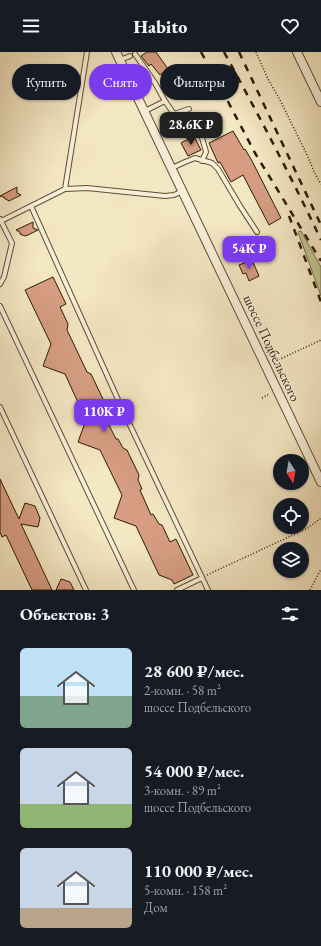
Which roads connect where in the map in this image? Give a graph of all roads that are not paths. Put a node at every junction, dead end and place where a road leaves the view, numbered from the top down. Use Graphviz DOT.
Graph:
graph roads {
  1 [pos="87,52"];
  2 [pos="116,52"];
  3 [pos="297,52"];
  4 [pos="135,54"];
  5 [pos="130,56"];
  6 [pos="120,60"];
  7 [pos="165,101"];
  8 [pos="321,102"];
  9 [pos="189,110"];
  10 [pos="144,111"];
  11 [pos="179,129"];
  12 [pos="202,161"];
  13 [pos="172,168"];
  14 [pos="65,189"];
  15 [pos="183,191"];
  16 [pos="31,206"];
  17 [pos="1,219"];
  18 [pos="257,232"];
  19 [pos="0,284"];
  20 [pos="0,306"];
  21 [pos="0,407"];
  22 [pos="321,482"];
  23 [pos="202,577"];
  24 [pos="86,590"];
  25 [pos="134,590"];
  26 [pos="177,590"];
  27 [pos="208,590"];
  1 -- 14 [label="lane"];
  2 -- 6 [label="street, шоссе Подбельского"];
  3 -- 8 [label="street"];
  4 -- 7 [label="lane"];
  5 -- 6 [label="lane"];
  6 -- 10 [label="street, шоссе Подбельского"];
  7 -- 9 [label="lane"];
  7 -- 10 [label="lane"];
  10 -- 13 [label="street, шоссе Подбельского"];
  11 -- 12 [label="lane"];
  12 -- 13 [label="lane"];
  12 -- 18 [label="lane"];
  13 -- 15 [label="street, шоссе Подбельского"];
  14 -- 15 [label="lane"];
  14 -- 16 [label="lane"];
  15 -- 22 [label="street, шоссе Подбельского"];
  16 -- 17 [label="lane"];
  16 -- 23 [label="lane"];
  17 -- 19 [label="lane"];
  20 -- 25 [label="lane"];
  21 -- 24 [label="lane"];
  23 -- 26 [label="lane"];
  23 -- 27 [label="lane"];
}
